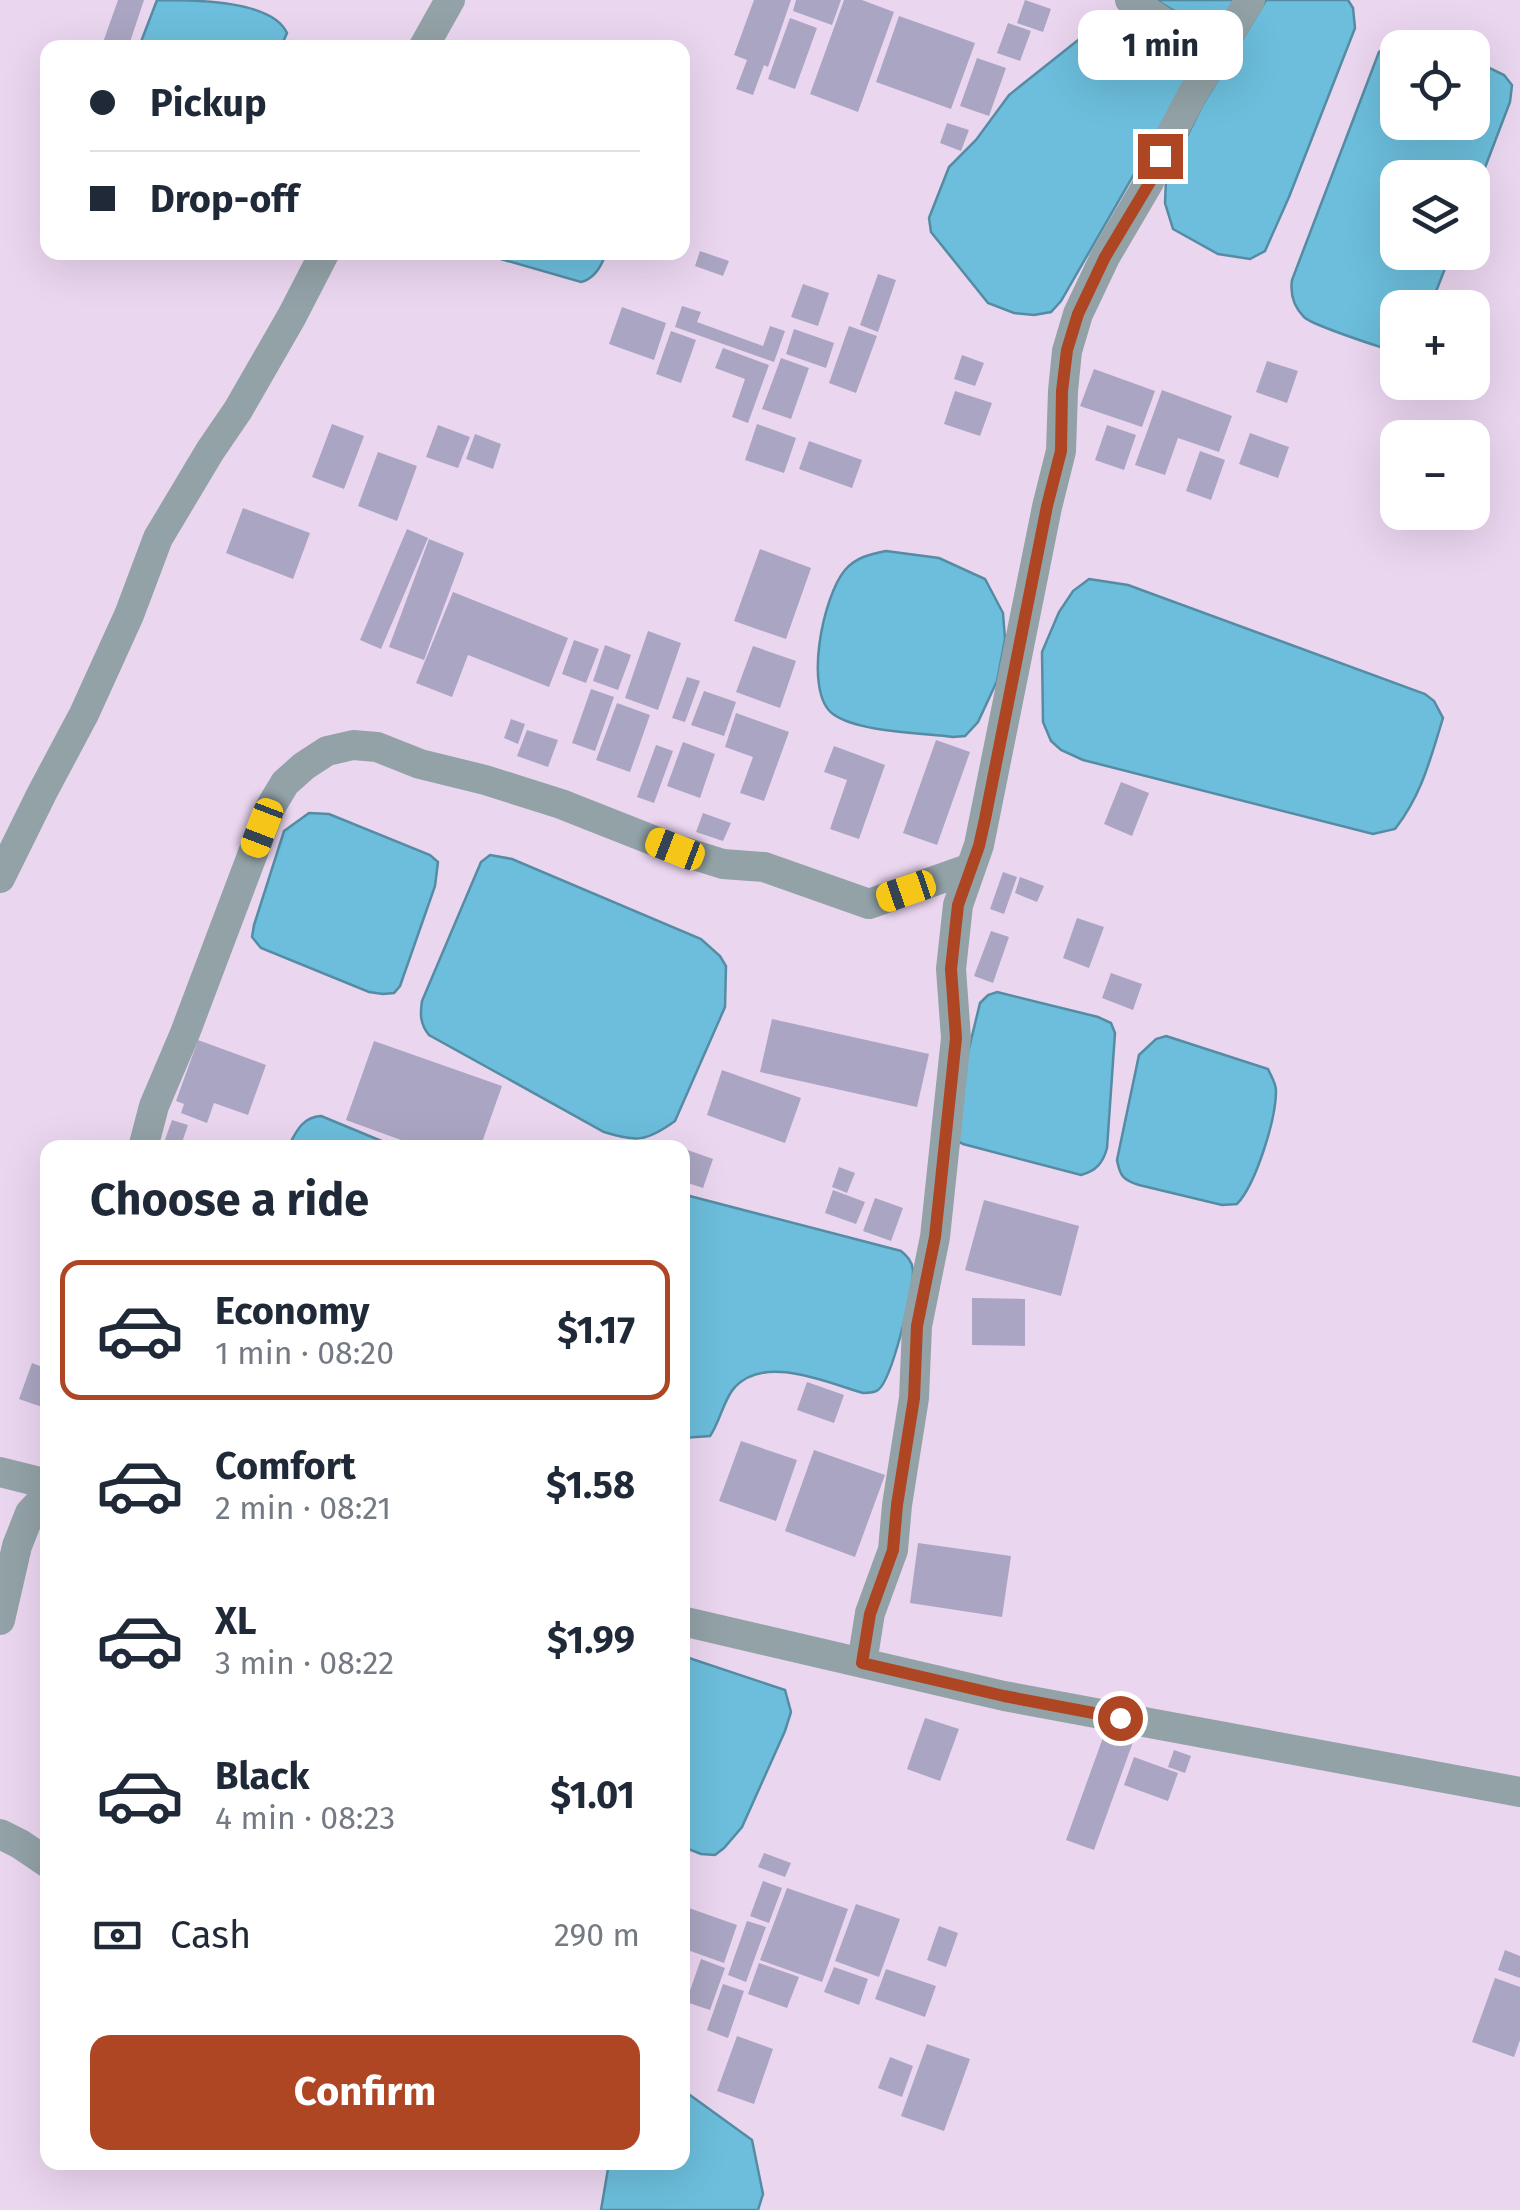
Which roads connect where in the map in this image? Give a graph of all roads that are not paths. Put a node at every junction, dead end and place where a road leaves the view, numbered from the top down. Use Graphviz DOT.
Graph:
graph roads {
  1 [pos="450,0"];
  2 [pos="1130,0"];
  3 [pos="1250,0"];
  4 [pos="427,40"];
  5 [pos="1216,56"];
  6 [pos="321,260"];
  7 [pos="971,868"];
  8 [pos="0,878"];
  9 [pos="145,1140"];
  10 [pos="0,1472"];
  11 [pos="40,1482"];
  12 [pos="40,1502"];
  13 [pos="0,1620"];
  14 [pos="690,1623"];
  15 [pos="862,1663"];
  16 [pos="1520,1792"];
  17 [pos="0,1834"];
  18 [pos="40,1858"];
  1 -- 4 [label="street"];
  2 -- 5 [label="street"];
  3 -- 5 [label="street"];
  5 -- 7 [label="street"];
  6 -- 8 [label="street"];
  7 -- 9 [label="street"];
  7 -- 15 [label="street"];
  10 -- 11 [label="street"];
  12 -- 13 [label="street"];
  14 -- 15 [label="street"];
  15 -- 16 [label="street"];
  17 -- 18 [label="street"];
}
